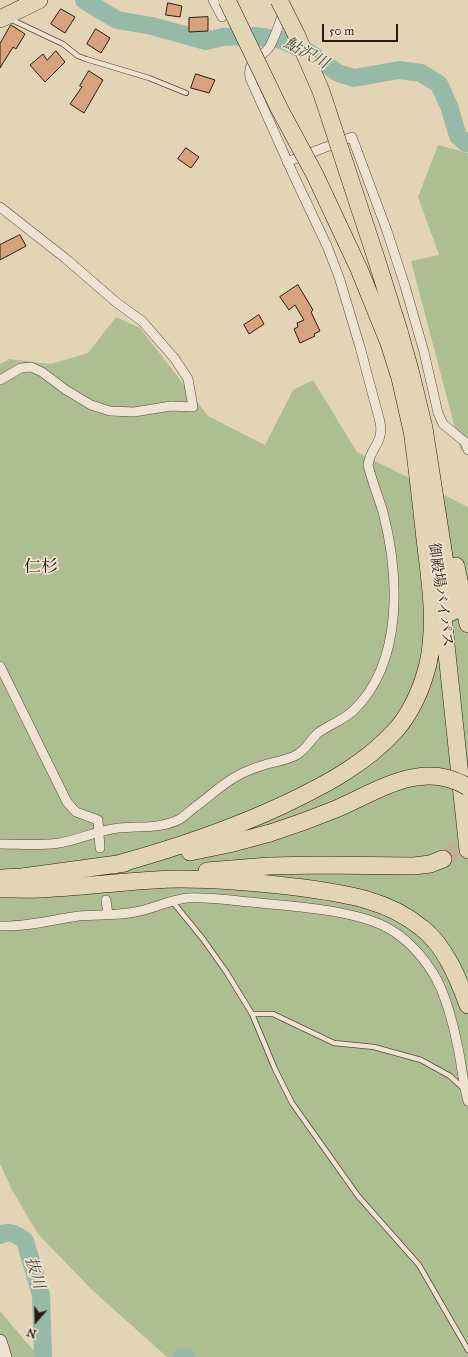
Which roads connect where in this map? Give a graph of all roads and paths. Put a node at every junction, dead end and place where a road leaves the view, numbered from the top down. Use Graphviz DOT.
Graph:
graph roads {
  1 [pos="39,0"];
  2 [pos="213,0"];
  3 [pos="227,0"];
  4 [pos="279,0"];
  5 [pos="287,0"];
  6 [pos="222,17"];
  7 [pos="3,18"];
  8 [pos="186,93"];
  9 [pos="287,162"];
  10 [pos="0,207"];
  11 [pos="394,337"];
  12 [pos="0,380"];
  13 [pos="418,429"];
  14 [pos="468,450"];
  15 [pos="468,624"];
  16 [pos="0,666"];
  17 [pos="468,759"];
  18 [pos="468,787"];
  19 [pos="99,832"];
  20 [pos="0,844"];
  21 [pos="100,848"];
  22 [pos="468,850"];
  23 [pos="443,859"];
  24 [pos="114,865"];
  25 [pos="0,878"];
  26 [pos="22,888"];
  27 [pos="0,889"];
  28 [pos="106,900"];
  29 [pos="172,901"];
  30 [pos="108,915"];
  31 [pos="0,926"];
  32 [pos="468,1005"];
  33 [pos="252,1014"];
  34 [pos="465,1089"];
  35 [pos="468,1101"];
  36 [pos="0,1341"];
  37 [pos="468,1350"];
  38 [pos="5,1357"];
  1 -- 7 [label="highway"];
  2 -- 6 [label="street"];
  3 -- 11 [label="highway, bridge"];
  4 -- 11 [label="highway, bridge"];
  5 -- 9 [label="street"];
  7 -- 8 [label="lane"];
  9 -- 14 [label="street"];
  9 -- 19 [label="street"];
  10 -- 12 [label="street"];
  11 -- 13 [label="highway, 御殿場バイパス"];
  13 -- 15 [label="highway"];
  13 -- 17 [label="highway, 御殿場バイパス"];
  13 -- 22 [label="highway, 御殿場バイパス"];
  13 -- 24 [label="highway"];
  16 -- 19 [label="street"];
  18 -- 24 [label="highway, bridge"];
  19 -- 20 [label="street"];
  19 -- 21 [label="street"];
  23 -- 26 [label="highway"];
  24 -- 25 [label="highway"];
  26 -- 27 [label="highway"];
  26 -- 32 [label="highway"];
  28 -- 30 [label="street"];
  29 -- 30 [label="street"];
  29 -- 33 [label="lane"];
  29 -- 34 [label="street"];
  30 -- 31 [label="street"];
  33 -- 34 [label="lane"];
  33 -- 37 [label="lane"];
  34 -- 35 [label="street"];
  36 -- 38 [label="main road"];
}
